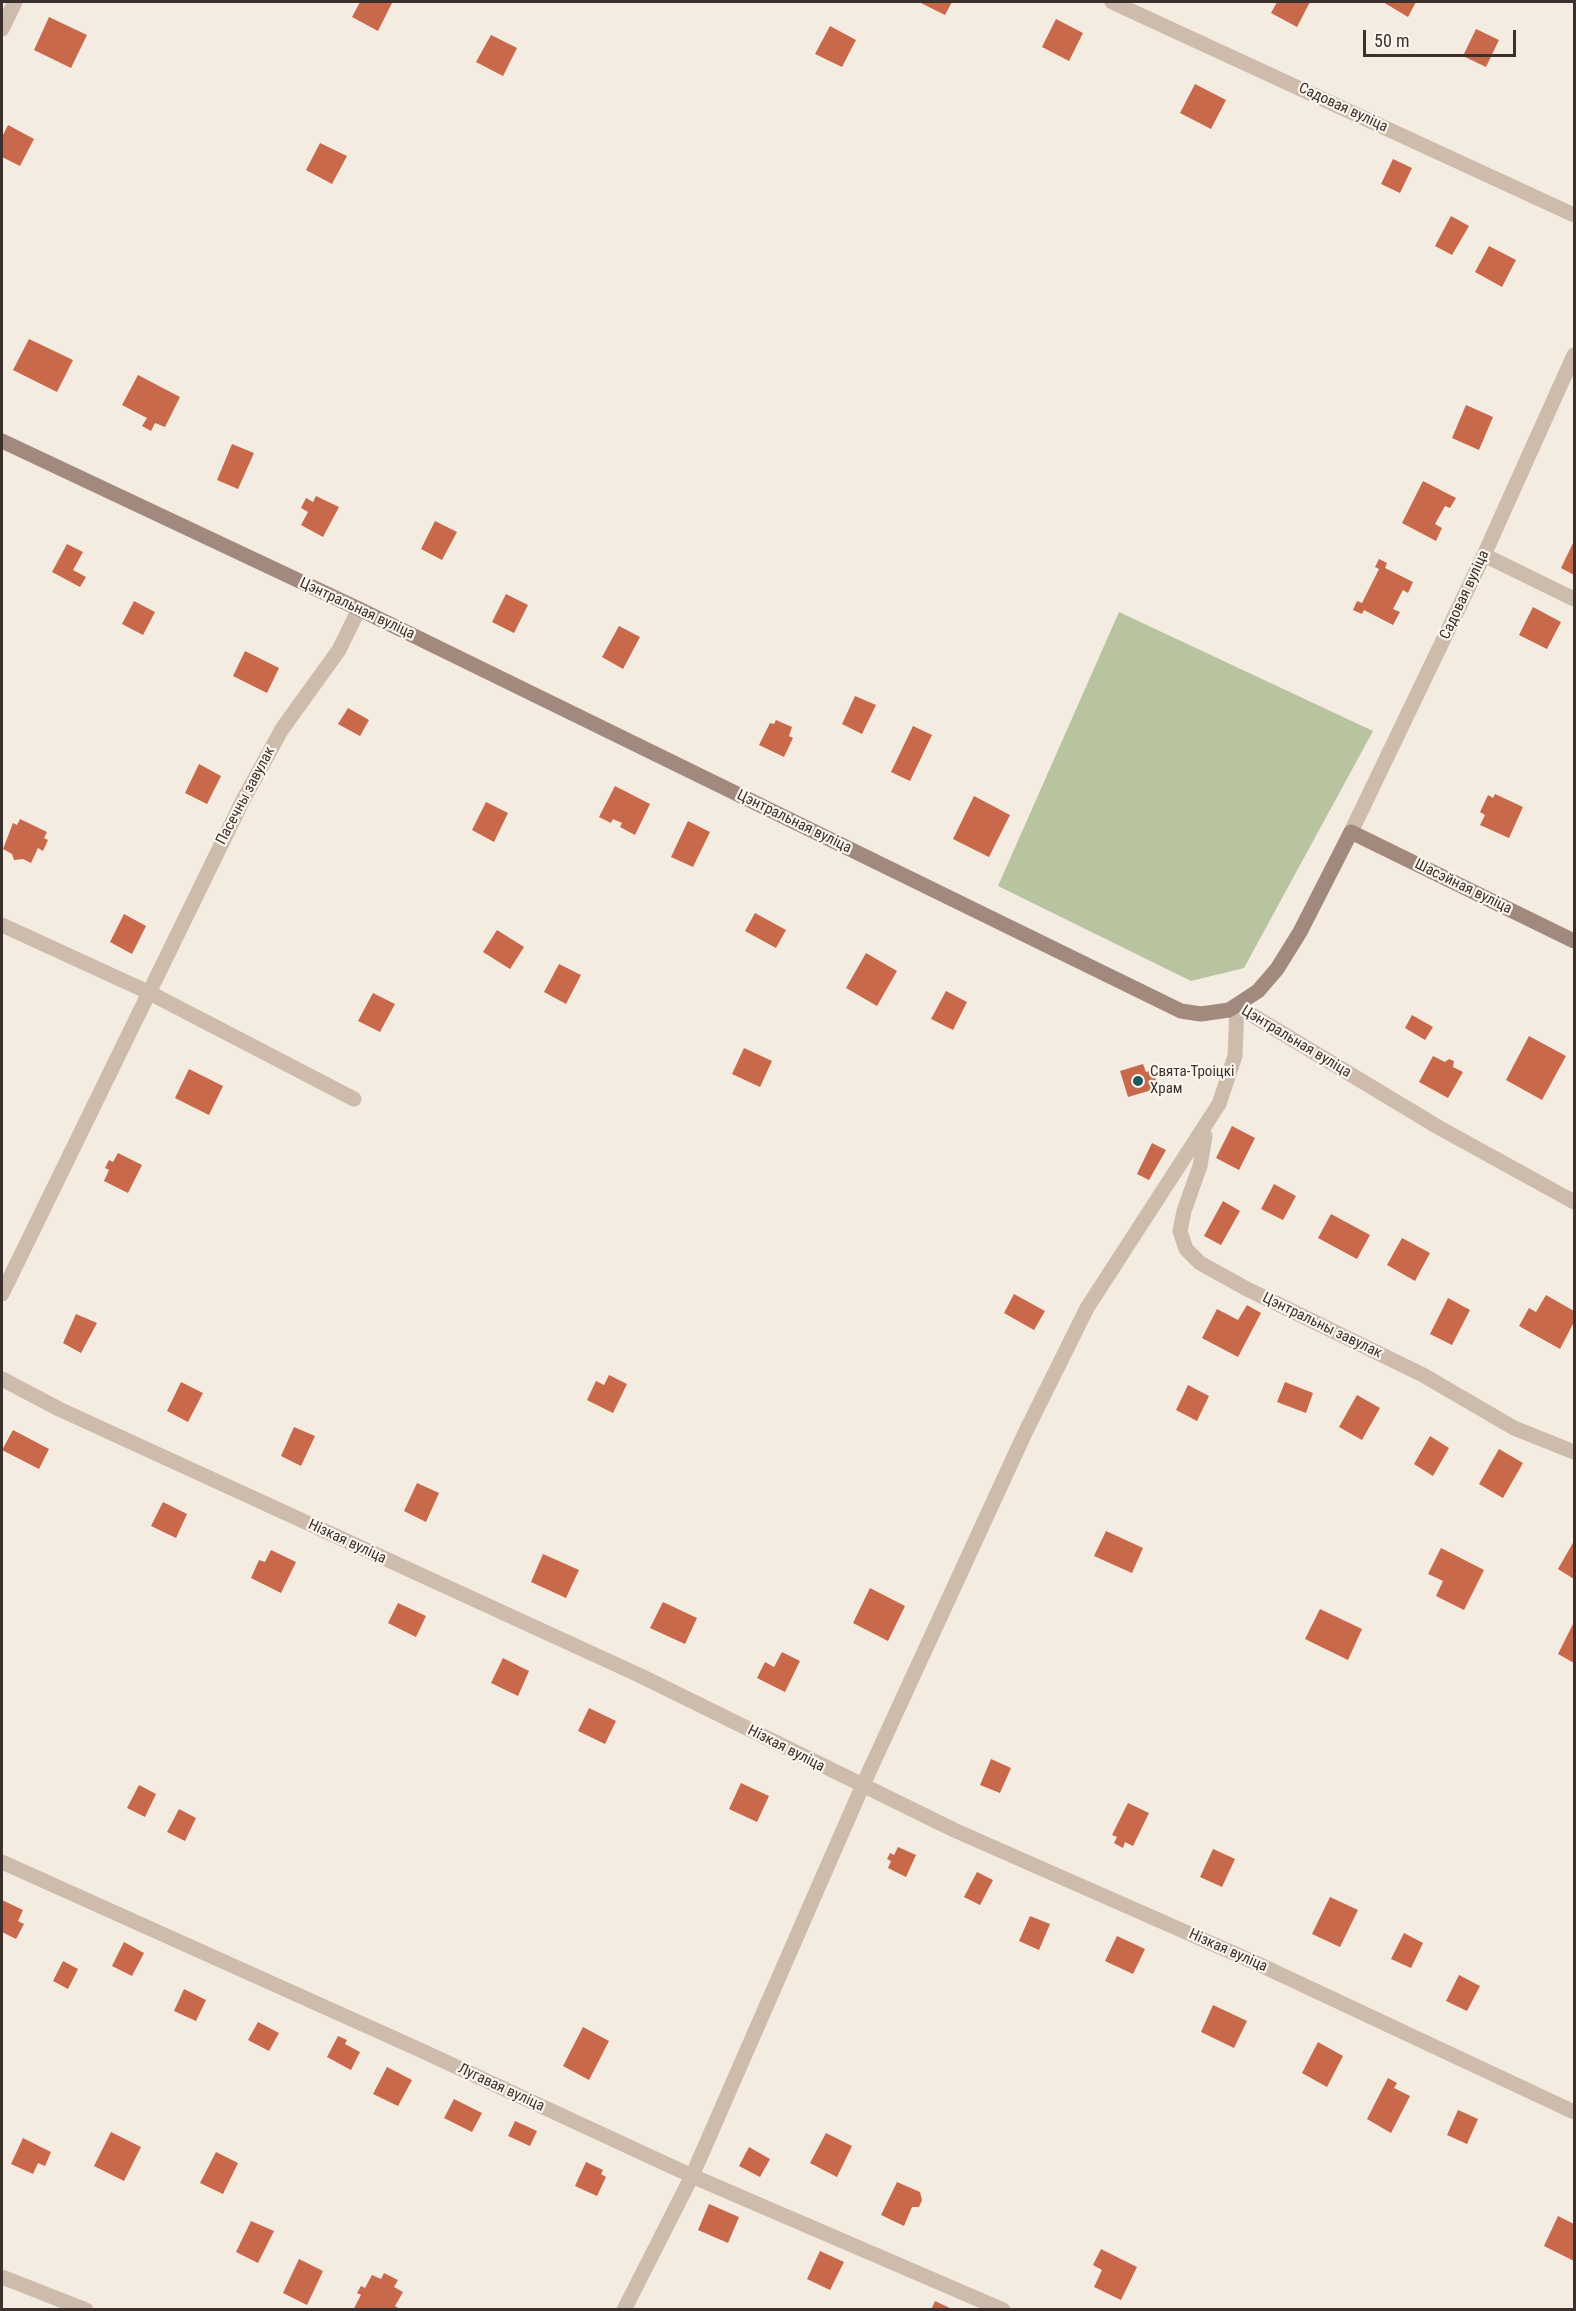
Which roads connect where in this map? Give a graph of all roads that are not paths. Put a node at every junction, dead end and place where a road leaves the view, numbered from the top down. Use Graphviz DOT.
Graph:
graph roads {
  1 [pos="15,2"];
  2 [pos="1112,2"];
  3 [pos="2,29"];
  4 [pos="1575,215"];
  5 [pos="1575,355"];
  6 [pos="2,441"];
  7 [pos="1484,555"];
  8 [pos="1575,599"];
  9 [pos="359,609"];
  10 [pos="1351,832"];
  11 [pos="2,925"];
  12 [pos="1575,941"];
  13 [pos="148,992"];
  14 [pos="1237,1006"];
  15 [pos="354,1099"];
  16 [pos="1206,1128"];
  17 [pos="1575,1202"];
  18 [pos="2,1294"];
  19 [pos="2,1379"];
  20 [pos="1575,1452"];
  21 [pos="862,1787"];
  22 [pos="2,1862"];
  23 [pos="1575,2112"];
  24 [pos="692,2176"];
  25 [pos="2,2277"];
  26 [pos="86,2310"];
  27 [pos="624,2310"];
  28 [pos="1003,2310"];
  1 -- 3 [label="street"];
  2 -- 4 [label="street, Садовая вуліца"];
  5 -- 7 [label="street, Садовая вуліца"];
  6 -- 9 [label="main road, Цэнтральная вуліца"];
  7 -- 8 [label="street"];
  7 -- 10 [label="street, Садовая вуліца"];
  9 -- 13 [label="street, Пасечны завулак"];
  9 -- 14 [label="main road, Цэнтральная вуліца"];
  10 -- 12 [label="main road, Шасэйная вуліца"];
  10 -- 14 [label="main road"];
  11 -- 13 [label="street"];
  13 -- 15 [label="street"];
  13 -- 18 [label="street, Пасечны завулак"];
  14 -- 16 [label="street"];
  14 -- 17 [label="street, Цэнтральная вуліца"];
  16 -- 20 [label="street, Цэнтральны завулак"];
  16 -- 21 [label="street"];
  19 -- 21 [label="street, Нізкая вуліца"];
  21 -- 23 [label="street, Нізкая вуліца"];
  21 -- 24 [label="street"];
  22 -- 24 [label="street, Лугавая вуліца"];
  24 -- 27 [label="street"];
  24 -- 28 [label="street, Лугавая вуліца"];
  25 -- 26 [label="street"];
}
